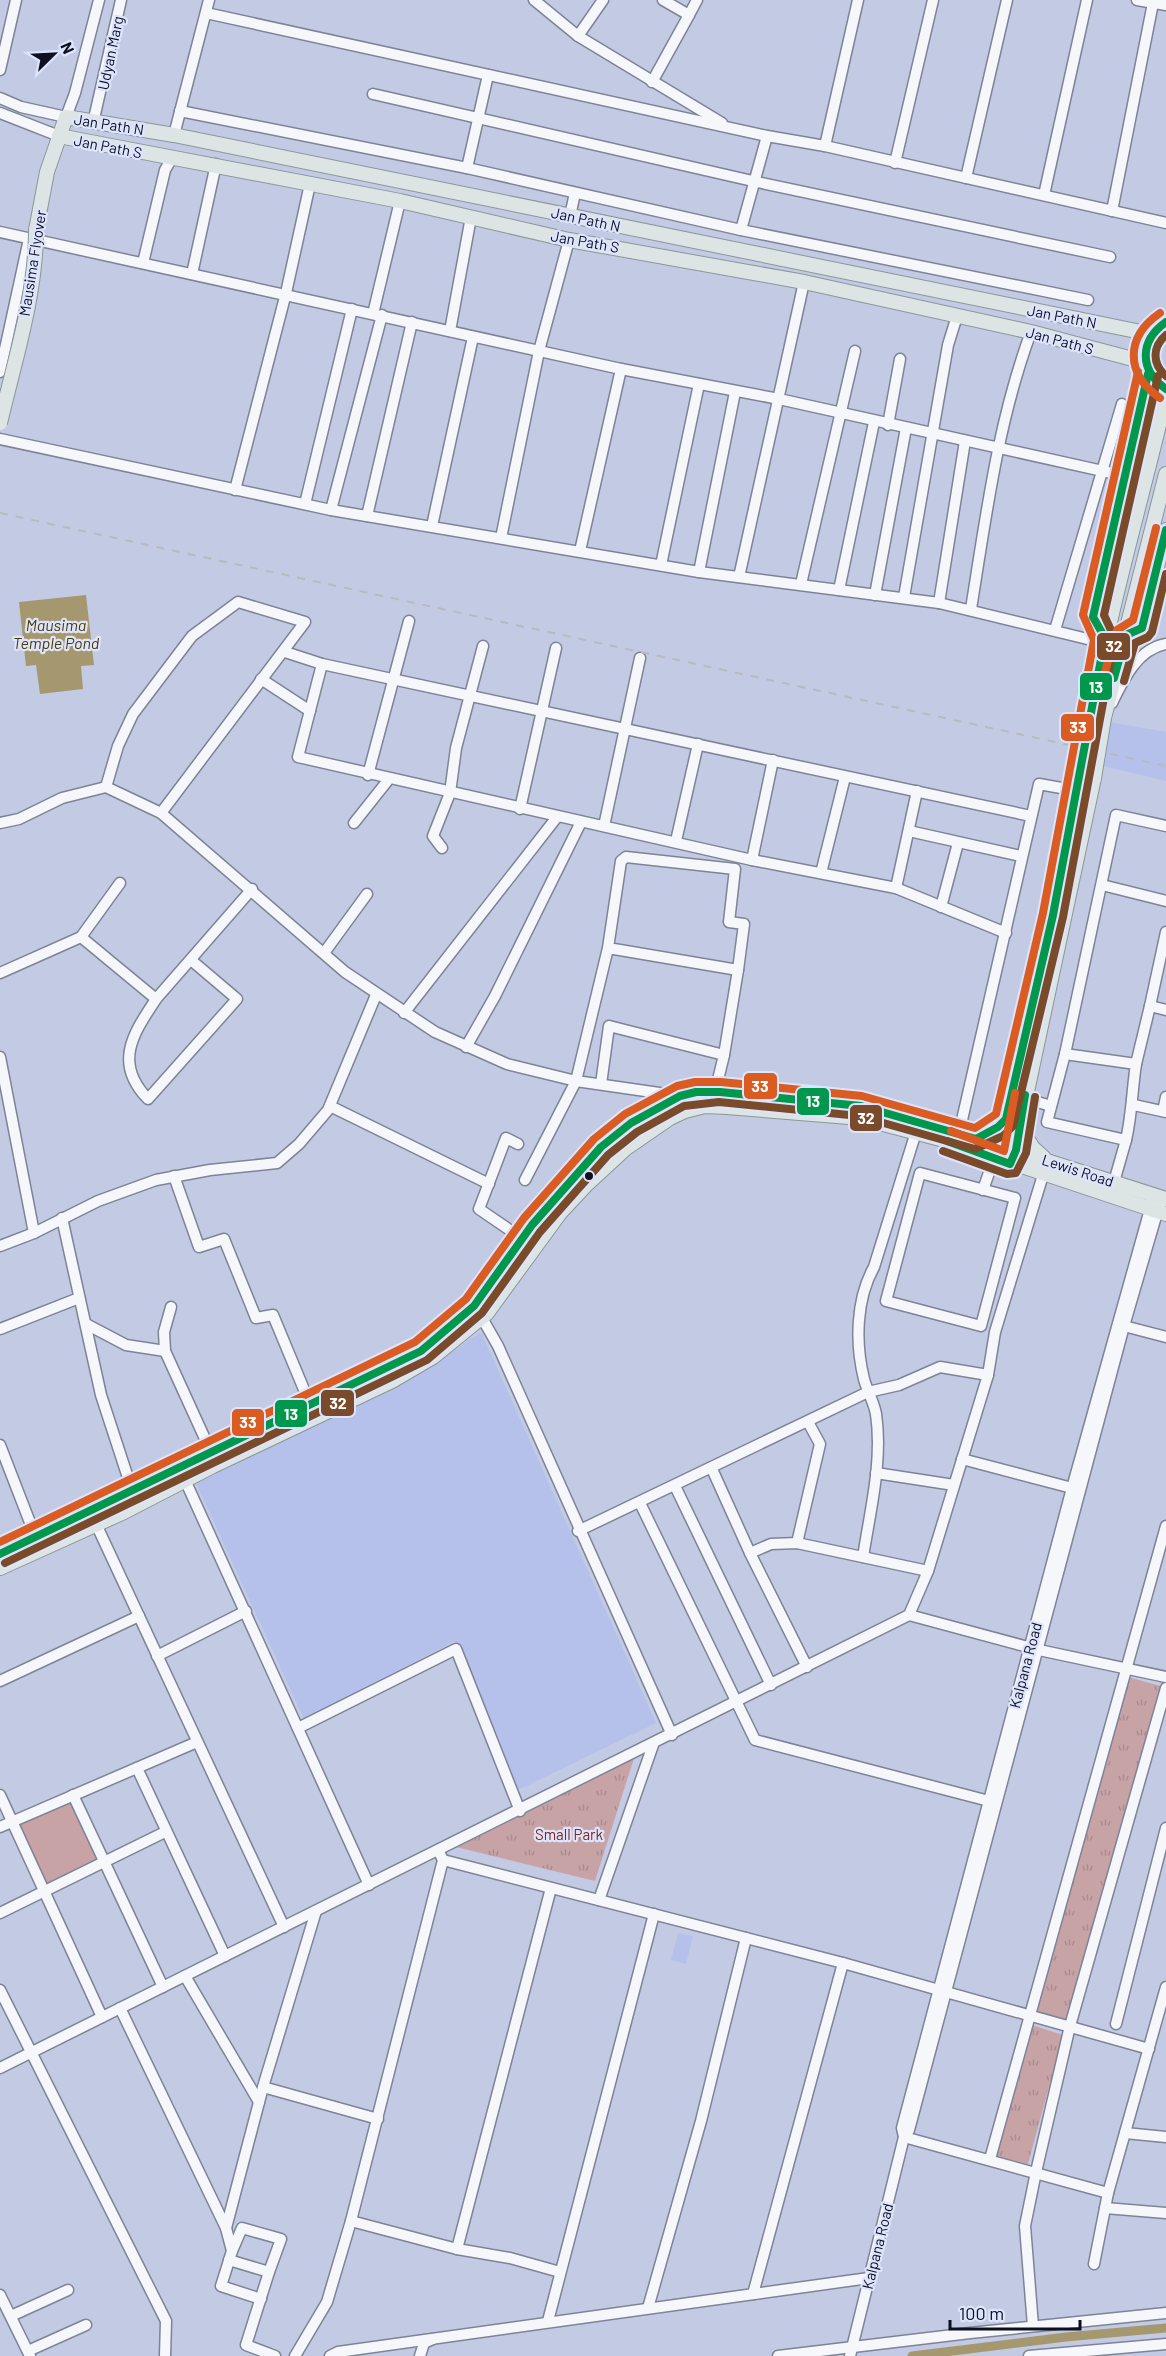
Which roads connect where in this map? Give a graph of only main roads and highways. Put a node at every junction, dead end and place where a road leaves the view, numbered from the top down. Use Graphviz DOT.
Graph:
graph roads {
  1 [pos="66,117"];
  2 [pos="93,123"];
  3 [pos="59,136"];
  4 [pos="88,141"];
  5 [pos="1165,320"];
  6 [pos="1151,334"];
  7 [pos="1146,368"];
  8 [pos="1166,389"];
  9 [pos="1166,397"];
  10 [pos="0,423"];
  11 [pos="1166,474"];
  12 [pos="1166,530"];
  13 [pos="1126,635"];
  14 [pos="1104,640"];
  15 [pos="1098,716"];
  16 [pos="1084,782"];
  17 [pos="1012,1121"];
  18 [pos="976,1139"];
  19 [pos="1016,1150"];
  20 [pos="996,1152"];
  21 [pos="1048,1161"];
  22 [pos="1010,1164"];
  23 [pos="1159,1204"];
  24 [pos="0,1554"];
  25 [pos="0,1568"];
  1 -- 2 [label="main road, Jan Path N"];
  1 -- 3 [label="main road, Udyan Marg"];
  2 -- 4 [label="main road, Udyan Marg"];
  2 -- 6 [label="main road, Jan Path N"];
  3 -- 4 [label="main road, Jan Path S"];
  3 -- 10 [label="main road, Mausima Flyover, bridge"];
  4 -- 7 [label="main road, Jan Path S"];
  5 -- 6 [label="main road"];
  6 -- 7 [label="main road"];
  7 -- 8 [label="main road"];
  7 -- 14 [label="main road"];
  9 -- 14 [label="main road"];
  11 -- 13 [label="main road"];
  12 -- 13 [label="main road"];
  13 -- 15 [label="main road"];
  14 -- 15 [label="main road"];
  15 -- 16 [label="main road, bridge"];
  16 -- 17 [label="main road"];
  16 -- 17 [label="main road"];
  17 -- 18 [label="main road"];
  17 -- 19 [label="main road"];
  17 -- 20 [label="main road"];
  17 -- 21 [label="main road"];
  18 -- 20 [label="main road, Lewis Road"];
  18 -- 24 [label="main road, Lewis Road"];
  19 -- 20 [label="main road, Lewis Road"];
  19 -- 21 [label="main road, Lewis Road"];
  19 -- 22 [label="main road"];
  20 -- 22 [label="main road, Lewis Road"];
  20 -- 25 [label="main road, Lewis Road"];
  21 -- 23 [label="main road, Lewis Road"];
  22 -- 23 [label="main road, Lewis Road"];
}
